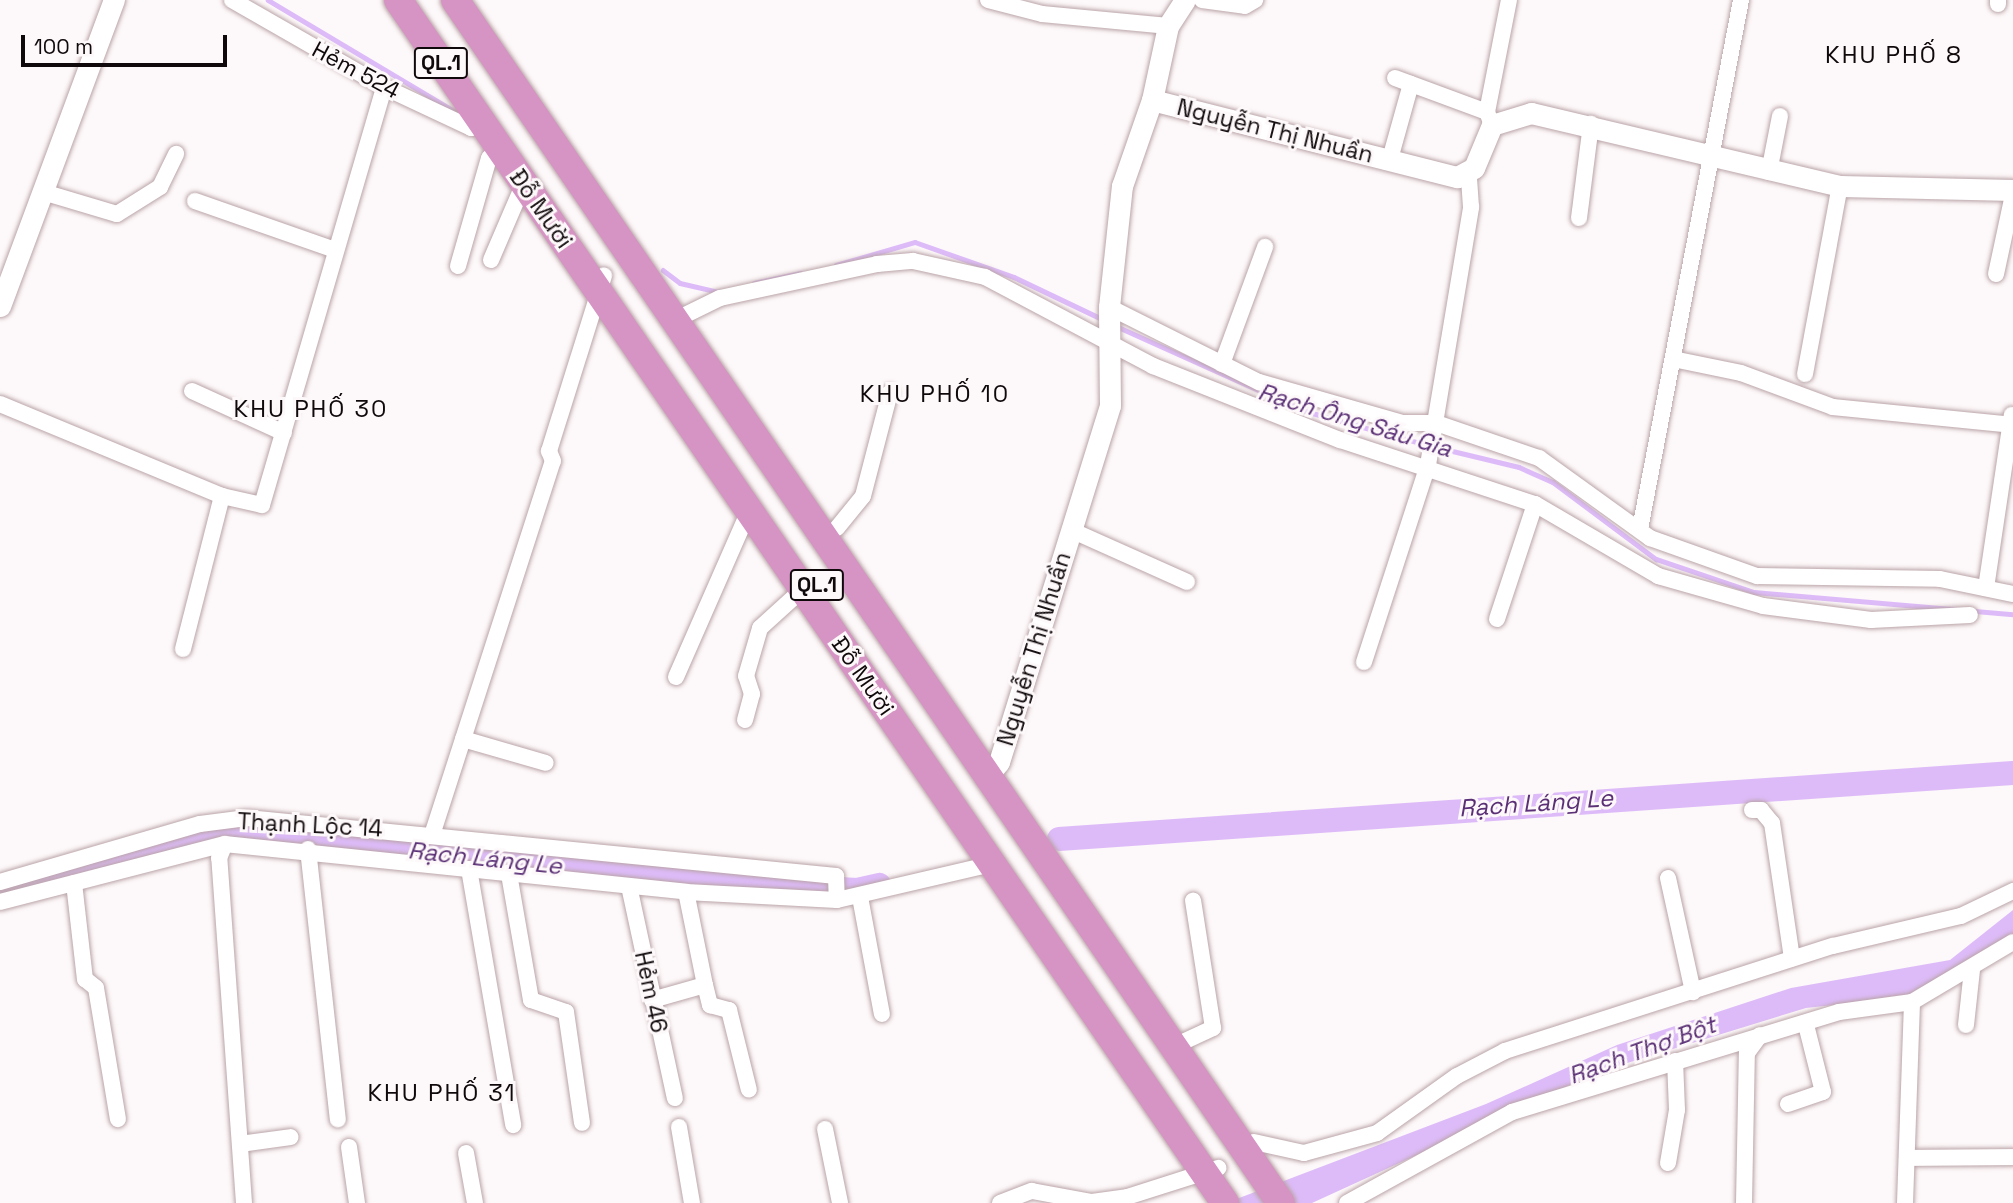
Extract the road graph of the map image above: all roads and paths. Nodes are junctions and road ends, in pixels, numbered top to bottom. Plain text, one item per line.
1 (114, 0) edge
2 (232, 0) edge
3 (398, 0) edge
4 (419, 0) edge
5 (455, 0) edge
6 (471, 0) edge
7 (988, 0) edge
8 (1185, 0) edge
9 (1202, 0) edge
10 (1255, 0) edge
11 (1509, 0) edge
12 (1741, 0) edge
13 (1168, 26) junction
14 (1395, 78) dead end
15 (1411, 84) junction
16 (384, 87) junction
17 (1152, 100) junction
18 (1780, 116) dead end
19 (1490, 119) junction
20 (1591, 124) junction
21 (484, 125) junction
22 (500, 150) junction
23 (176, 154) dead end
24 (1713, 155) junction
25 (1390, 159) junction
26 (1769, 172) junction
27 (1469, 175) junction
28 (524, 183) junction
29 (1840, 186) junction
30 (2013, 190) edge
31 (43, 191) junction
32 (2013, 195) edge
33 (195, 201) dead end
34 (1579, 218) dead end
35 (1265, 247) dead end
36 (335, 250) junction
37 (491, 260) dead end
38 (458, 266) dead end
39 (1996, 274) dead end
40 (602, 284) junction
41 (0, 306) edge
42 (681, 317) junction
43 (1109, 324) junction
44 (1673, 359) junction
45 (1222, 364) junction
46 (1805, 374) dead end
47 (192, 391) dead end
48 (890, 392) dead end
49 (0, 404) edge
50 (2012, 420) edge
51 (1435, 427) junction
52 (284, 433) junction
53 (1428, 463) junction
54 (222, 496) junction
55 (1535, 504) junction
56 (749, 511) junction
57 (837, 528) junction
58 (1640, 529) junction
59 (1071, 530) junction
60 (1187, 582) dead end
61 (1986, 588) junction
62 (803, 589) junction
63 (2013, 594) edge
64 (1970, 615) dead end
65 (1497, 618) dead end
66 (183, 649) dead end
67 (1364, 662) dead end
68 (676, 677) dead end
69 (745, 720) dead end
70 (463, 739) junction
71 (546, 763) dead end
72 (993, 769) junction
73 (1752, 810) dead end
74 (328, 824) junction
75 (433, 832) junction
76 (225, 844) junction
77 (316, 849) junction
78 (992, 864) junction
79 (469, 869) junction
80 (509, 874) junction
81 (1668, 878) dead end
82 (0, 883) edge
83 (75, 883) junction
84 (629, 886) junction
85 (2013, 891) edge
86 (686, 892) junction
87 (860, 897) junction
88 (836, 900) junction
89 (1193, 901) dead end
90 (0, 902) edge
91 (2013, 942) edge
92 (1792, 959) junction
93 (1972, 970) junction
94 (705, 985) junction
95 (1693, 992) junction
96 (652, 1000) junction
97 (1912, 1002) junction
98 (882, 1014) dead end
99 (1806, 1025) junction
100 (1966, 1026) dead end
101 (1760, 1035) junction
102 (1185, 1041) junction
103 (1675, 1061) junction
104 (748, 1090) dead end
105 (675, 1098) dead end
106 (1788, 1104) dead end
107 (118, 1119) dead end
108 (338, 1119) dead end
109 (582, 1123) dead end
110 (513, 1125) dead end
111 (680, 1128) dead end
112 (825, 1129) dead end
113 (291, 1137) dead end
114 (240, 1144) junction
115 (349, 1147) dead end
116 (1254, 1150) junction
117 (466, 1153) dead end
118 (2013, 1157) edge
119 (1907, 1158) junction
120 (1668, 1163) dead end
121 (1211, 1173) junction
122 (244, 1203) edge
123 (357, 1203) edge
124 (475, 1203) edge
125 (692, 1203) edge
126 (840, 1203) edge
127 (1000, 1203) edge
128 (1225, 1203) edge
129 (1243, 1203) edge
130 (1280, 1203) edge
131 (1296, 1203) edge
132 (1347, 1203) edge
133 (1744, 1203) edge
134 (1905, 1203) edge

1 - 31 street
2 - 16 street, Hẻm 524
3 - 21 highway, Đỗ Mười / QL.1
4 - 40 highway, Đỗ Mười / QL.1
5 - 42 highway, Đỗ Mười / QL.1
6 - 42 highway, Đỗ Mười / QL.1
7 - 13 street
8 - 13 street
9 - 10 street
11 - 19 street
12 - 24 street
13 - 17 street
14 - 15 street
15 - 19 street
15 - 25 street
16 - 21 street, Hẻm 524
16 - 36 street
17 - 25 street, Nguyễn Thị Nhuần
17 - 43 street, Nguyễn Thị Nhuần
18 - 26 street
19 - 20 street
19 - 27 street
20 - 24 street
20 - 34 street
21 - 22 highway, Đỗ Mười / QL.1
22 - 28 highway, Đỗ Mười / QL.1
22 - 38 street
23 - 31 street
24 - 26 street
24 - 44 street
25 - 27 street, Nguyễn Thị Nhuần
26 - 29 street
27 - 51 street
28 - 37 street
28 - 40 highway, Đỗ Mười / QL.1
29 - 30 street
29 - 46 street
31 - 41 street
32 - 39 street
33 - 36 street
35 - 45 street
36 - 52 street
40 - 56 highway, Đỗ Mười / QL.1
40 - 70 street
40 - 121 highway, Đỗ Mười / QL.1
42 - 43 street
42 - 57 highway, Đỗ Mười / QL.1
42 - 72 highway, Đỗ Mười / QL.1
43 - 45 street
43 - 53 street
43 - 59 street, Nguyễn Thị Nhuần
44 - 50 street
44 - 58 street
45 - 51 street
47 - 52 street
48 - 57 street
49 - 54 street
50 - 61 street
51 - 53 street
51 - 58 street
52 - 54 street
53 - 55 street
53 - 67 street
54 - 66 street
55 - 64 street
55 - 65 street
56 - 62 highway, Đỗ Mười / QL.1
56 - 68 street
57 - 72 highway, Đỗ Mười / QL.1
58 - 61 street
59 - 60 street
59 - 72 street, Nguyễn Thị Nhuần
61 - 63 street
62 - 69 street
62 - 78 highway, Đỗ Mười / QL.1
70 - 71 street
70 - 75 street
72 - 102 highway, Đỗ Mười / QL.1
72 - 116 highway, Đỗ Mười / QL.1
73 - 92 street
74 - 75 street, Thạnh Lộc 14
74 - 77 street
74 - 82 street, Thạnh Lộc 14
75 - 88 street, Thạnh Lộc 14
76 - 77 street, Thạnh Lộc 14
76 - 83 street, Thạnh Lộc 14
76 - 114 street, Thạnh Lộc 14
77 - 79 street, Thạnh Lộc 14
77 - 108 street
78 - 87 street, Thạnh Lộc 14
78 - 121 highway, Đỗ Mười / QL.1
79 - 80 street, Thạnh Lộc 14
79 - 110 street
80 - 84 street, Thạnh Lộc 14
80 - 109 street
81 - 95 street
83 - 90 street, Thạnh Lộc 14
83 - 107 street
84 - 86 street, Thạnh Lộc 14
84 - 96 street, Hẻm 46
85 - 92 street
86 - 88 street, Thạnh Lộc 14
86 - 94 street
87 - 88 street, Thạnh Lộc 14
87 - 98 street
89 - 102 street
91 - 93 street
92 - 95 street
93 - 97 street
93 - 100 street
94 - 96 street
94 - 104 street
95 - 116 street
96 - 105 street, Hẻm 46
97 - 99 street
97 - 119 street
99 - 101 street
99 - 106 street
101 - 103 street
101 - 133 street
102 - 116 highway, Đỗ Mười / QL.1
103 - 120 street
103 - 132 street
111 - 125 street
112 - 126 street
113 - 114 street
114 - 122 street, Thạnh Lộc 14
115 - 123 street
116 - 130 highway, QL.1
116 - 131 highway, QL.1
117 - 124 street
118 - 119 street
119 - 134 street
121 - 127 street
121 - 128 highway, QL.1
121 - 129 highway, QL.1

